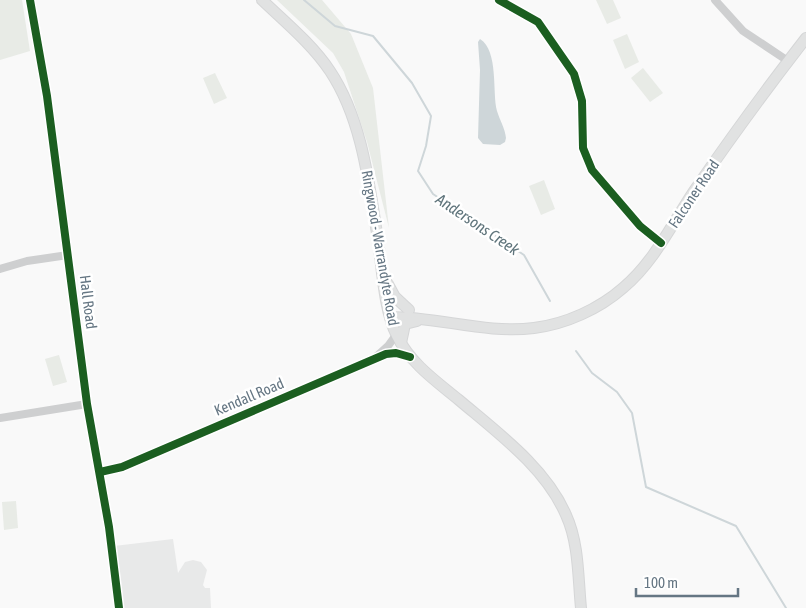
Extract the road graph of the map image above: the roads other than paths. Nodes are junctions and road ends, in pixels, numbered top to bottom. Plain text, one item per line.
1 (30, 0) edge
2 (262, 0) edge
3 (499, 0) edge
4 (715, 0) edge
5 (806, 38) edge
6 (788, 61) junction
7 (378, 239) junction
8 (661, 243) junction
9 (68, 255) junction
10 (0, 270) edge
11 (410, 310) junction
12 (390, 314) junction
13 (428, 319) junction
14 (440, 320) junction
15 (398, 339) junction
16 (410, 357) junction
17 (374, 359) junction
18 (87, 404) junction
19 (0, 418) edge
20 (100, 472) junction
21 (119, 608) edge
22 (581, 608) edge

1 - 9 street, Hall Road
2 - 7 main road, Ringwood - Warrandyte Road
3 - 8 street
4 - 6 street
5 - 6 main road, Falconer Road
6 - 8 main road, Falconer Road
7 - 11 main road
7 - 12 main road, Ringwood - Warrandyte Road
8 - 14 main road, Falconer Road
9 - 10 street
9 - 18 street, Hall Road
11 - 12 main road, Falconer Road
11 - 14 main road, Falconer Road
12 - 13 main road, Falconer Road
12 - 15 main road, Ringwood - Warrandyte Road
13 - 14 main road, Falconer Road
13 - 15 main road
15 - 16 main road, Ringwood - Warrandyte Road
15 - 17 street, Kendall Road
16 - 17 street, Kendall Road
16 - 22 main road, Ringwood - Warrandyte Road
17 - 20 street, Kendall Road
18 - 19 street
18 - 20 street, Hall Road
20 - 21 street, Hall Road

